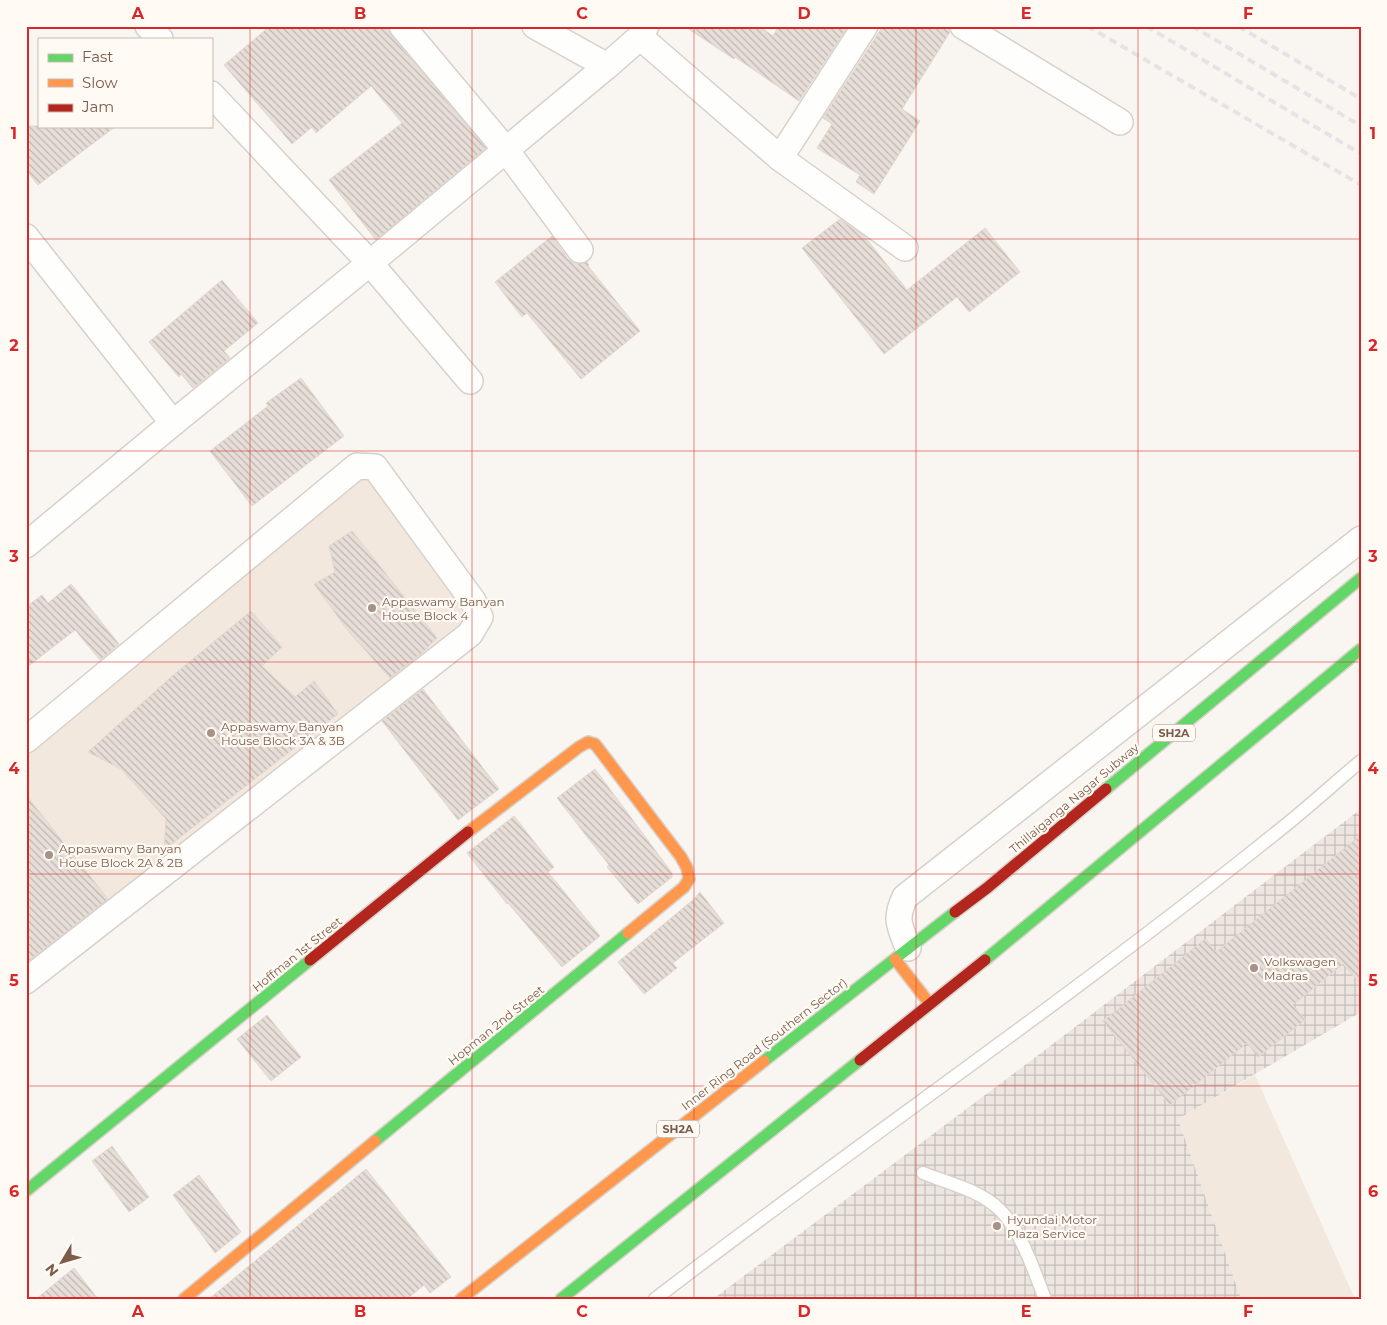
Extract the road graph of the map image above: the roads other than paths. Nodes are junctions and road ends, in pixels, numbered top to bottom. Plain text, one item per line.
1 (148, 26) edge
2 (402, 26) edge
3 (535, 26) edge
4 (864, 26) edge
5 (963, 26) edge
6 (643, 31) edge
7 (159, 38) edge
8 (607, 66) junction
9 (212, 95) edge
10 (1120, 122) dead end
11 (506, 150) junction
12 (780, 158) junction
13 (26, 237) edge
14 (905, 248) dead end
15 (580, 250) dead end
16 (370, 263) junction
17 (470, 381) dead end
18 (173, 423) junction
19 (1361, 539) edge
20 (26, 545) edge
21 (1361, 578) edge
22 (1361, 649) edge
23 (26, 740) edge
24 (588, 742) joint
25 (1361, 761) edge
26 (901, 954) junction
27 (26, 980) edge
28 (929, 1003) junction
29 (923, 1173) dead end
30 (26, 1191) edge
31 (184, 1299) edge
32 (461, 1299) edge
33 (561, 1299) edge
34 (655, 1299) edge
35 (1045, 1299) edge

1 - 7 street
2 - 11 street
3 - 8 street
4 - 12 street
5 - 10 street
6 - 8 street
6 - 12 street
8 - 11 street
9 - 16 street
11 - 15 street
11 - 16 street
12 - 14 street
13 - 18 street
16 - 17 street
16 - 18 street
18 - 20 street
19 - 26 street
21 - 26 main road, Thillaiganga Nagar Subway / SH2A
22 - 28 main road
23 - 27 street
24 - 30 main road, Hoffman 1st Street
24 - 31 main road, Hopman 2nd Street
25 - 34 lane
26 - 28 main road
26 - 32 main road, Inner Ring Road (Southern Sector) / SH2A
28 - 33 main road
29 - 35 lane

